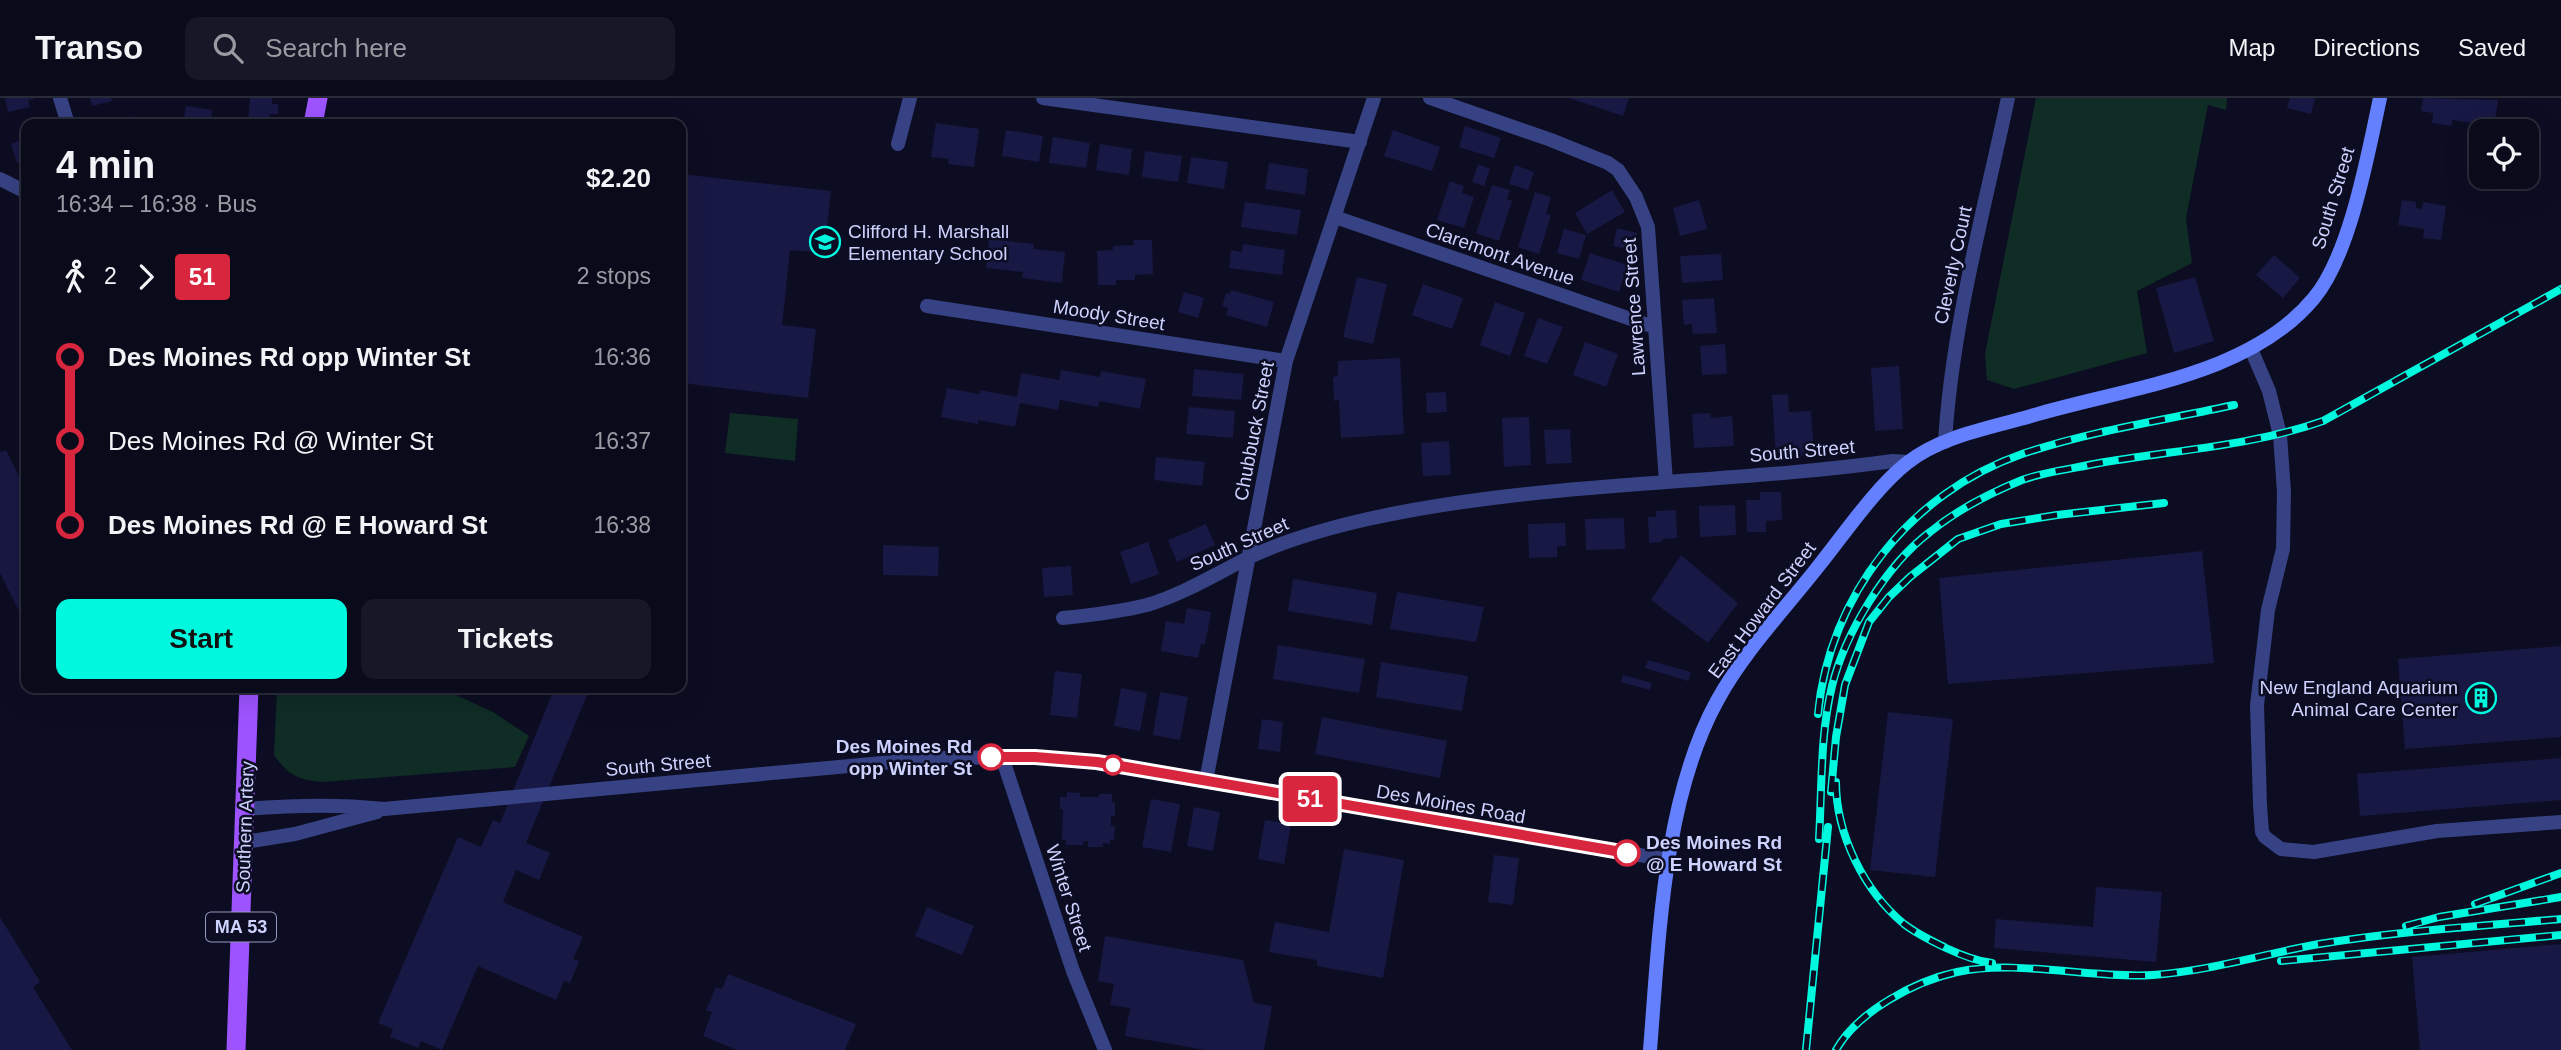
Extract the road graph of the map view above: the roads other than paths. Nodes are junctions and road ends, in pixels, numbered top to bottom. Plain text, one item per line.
1 (61, 98) edge
2 (318, 98) edge
3 (910, 98) edge
4 (1042, 98) edge
5 (1374, 98) edge
6 (1430, 98) edge
7 (2008, 98) edge
8 (2380, 98) edge
9 (67, 119) edge
10 (314, 119) edge
11 (1360, 142) junction
12 (898, 144) dead end
13 (0, 178) edge
14 (21, 189) edge
15 (1335, 217) junction
16 (927, 306) dead end
17 (1654, 327) junction
18 (2251, 349) junction
19 (1286, 361) junction
20 (1945, 442) junction
21 (1908, 462) junction
22 (1666, 482) junction
23 (1250, 558) junction
24 (1063, 618) dead end
25 (249, 693) edge
26 (1003, 757) junction
27 (936, 758) joint
28 (1206, 781) junction
29 (246, 809) junction
30 (384, 809) junction
31 (2561, 822) edge
32 (245, 842) junction
33 (1669, 860) junction
34 (236, 1050) edge
35 (1105, 1050) edge
36 (1650, 1050) edge

1 - 9 street
2 - 10 main road
3 - 12 street
4 - 11 street
5 - 11 street, Chubbuck Street
6 - 17 street, Lawrence Street
7 - 20 street, Cleverly Court
8 - 18 main road, South Street
11 - 15 street, Chubbuck Street
13 - 14 street
15 - 17 street, Claremont Avenue
15 - 19 street, Chubbuck Street
16 - 19 street, Moody Street
17 - 22 street, Lawrence Street
18 - 20 main road, South Street
18 - 31 street
19 - 23 street, Chubbuck Street
20 - 21 main road, South Street
21 - 22 street, South Street
21 - 33 main road, East Howard Street
22 - 23 street, South Street
23 - 24 street, South Street
23 - 28 street, Chubbuck Street
25 - 29 main road, Southern Artery / MA 53
26 - 27 street, Des Moines Road
26 - 28 street, Des Moines Road
26 - 35 street, Winter Street
27 - 30 street, South Street
28 - 33 street, Des Moines Road
29 - 30 street, South Street
29 - 32 main road, Southern Artery / MA 53
30 - 32 street, South Street
32 - 34 main road, Southern Artery / MA 53
33 - 36 main road, East Howard Street

